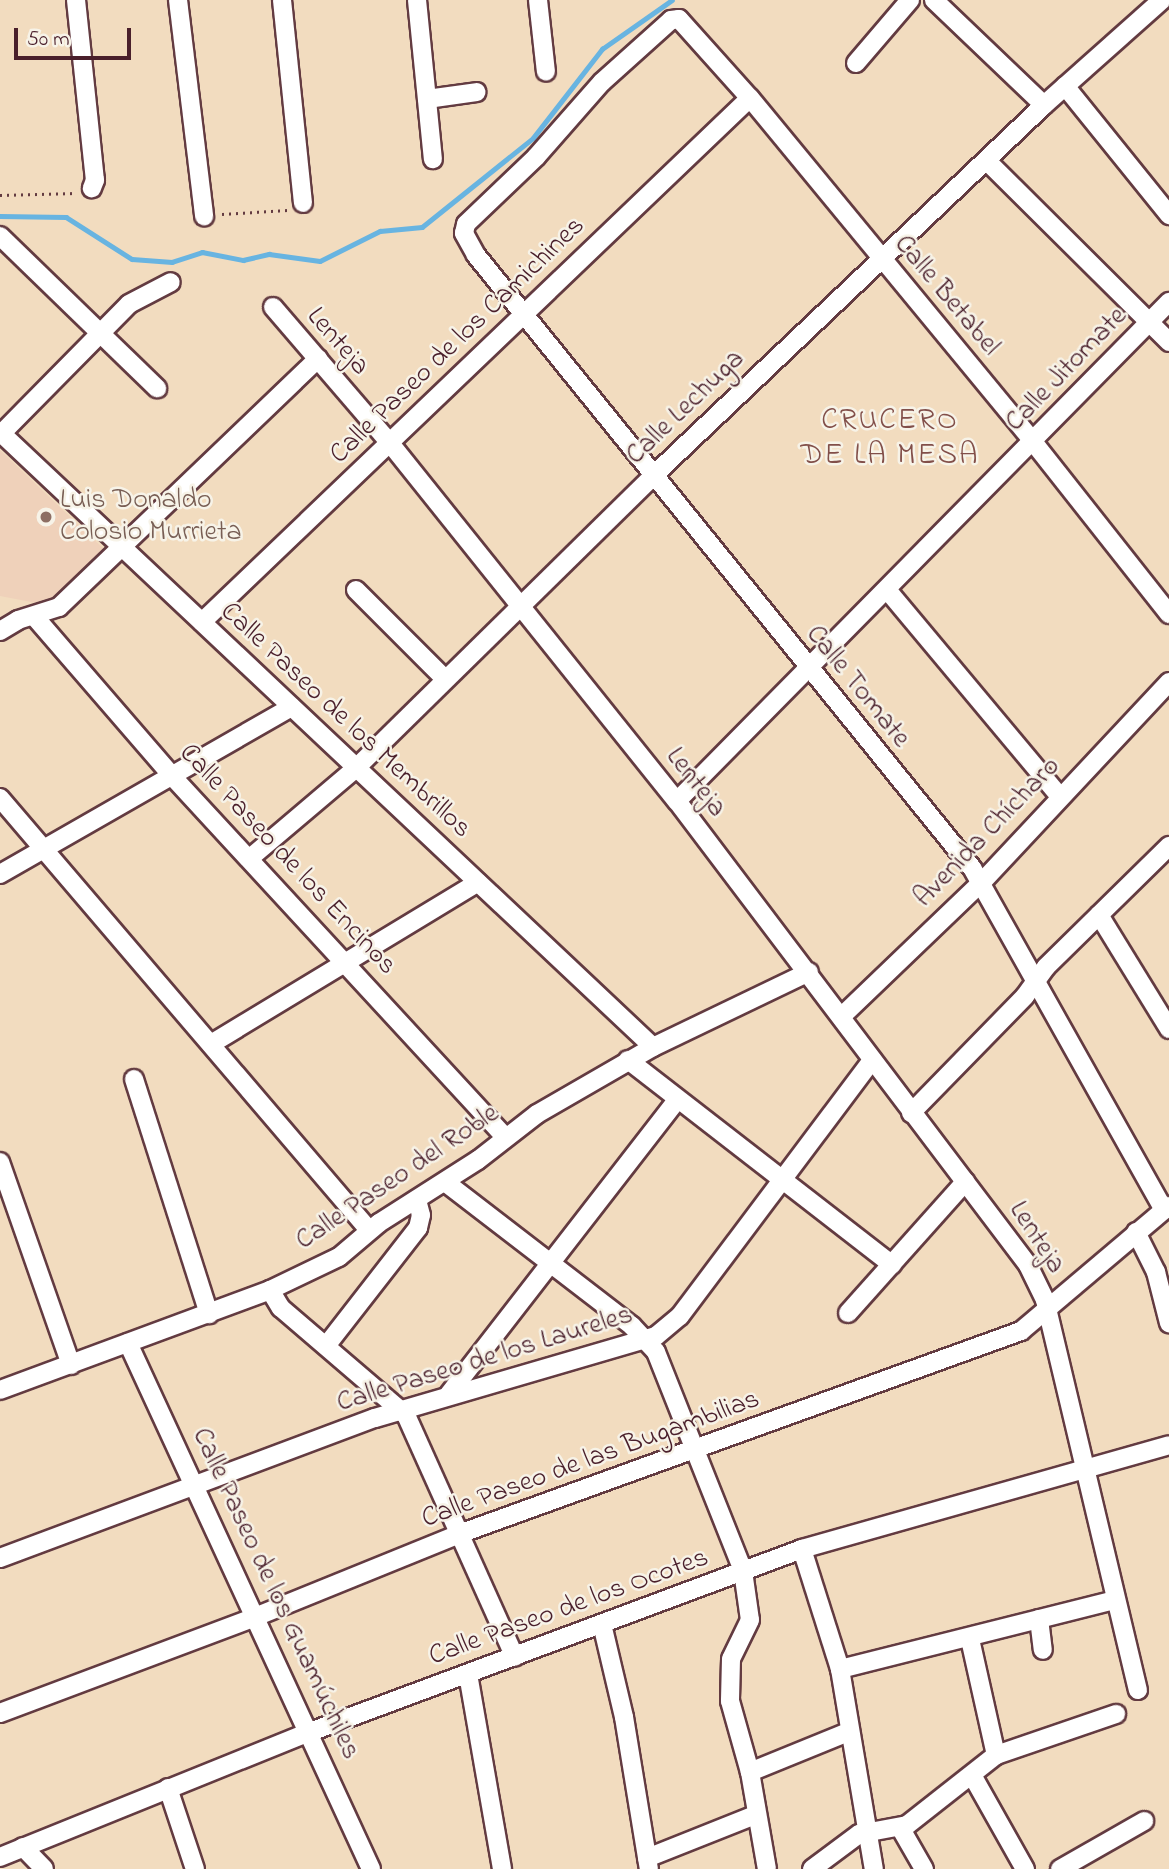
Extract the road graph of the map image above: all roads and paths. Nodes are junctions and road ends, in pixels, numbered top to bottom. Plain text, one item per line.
1 (76, 0) edge
2 (178, 0) edge
3 (282, 0) edge
4 (416, 0) edge
5 (538, 0) edge
6 (910, 0) edge
7 (934, 0) edge
8 (1163, 0) edge
9 (856, 63) dead end
10 (546, 72) dead end
11 (1065, 86) junction
12 (477, 92) dead end
13 (750, 98) junction
14 (427, 99) junction
15 (1044, 105) junction
16 (433, 159) dead end
17 (987, 161) junction
18 (92, 188) joint
19 (0, 195) edge
20 (303, 203) joint
21 (1169, 215) edge
22 (204, 216) joint
23 (464, 229) joint
24 (0, 236) edge
25 (881, 259) junction
26 (171, 282) dead end
27 (1169, 302) edge
28 (273, 307) dead end
29 (524, 314) junction
30 (1150, 322) junction
31 (100, 332) junction
32 (1169, 342) edge
33 (318, 359) junction
34 (157, 388) dead end
35 (1, 433) edge
36 (389, 442) junction
37 (1034, 443) junction
38 (654, 475) junction
39 (122, 547) junction
40 (356, 590) dead end
41 (888, 591) junction
42 (519, 606) junction
43 (1169, 614) edge
44 (34, 616) junction
45 (202, 622) junction
46 (0, 631) edge
47 (808, 669) junction
48 (444, 678) junction
49 (1168, 685) edge
50 (292, 707) junction
51 (356, 768) junction
52 (172, 776) junction
53 (1060, 797) junction
54 (0, 799) edge
55 (677, 802) junction
56 (1169, 846) edge
57 (43, 850) junction
58 (250, 858) junction
59 (0, 874) edge
60 (478, 882) junction
61 (982, 882) junction
62 (1099, 915) junction
63 (346, 964) junction
64 (808, 972) junction
65 (1036, 980) junction
66 (841, 1017) junction
67 (1169, 1029) edge
68 (211, 1045) junction
69 (653, 1047) junction
70 (628, 1060) junction
71 (872, 1060) junction
72 (134, 1079) dead end
73 (677, 1100) junction
74 (911, 1112) junction
75 (505, 1137) junction
76 (0, 1162) edge
77 (784, 1180) junction
78 (445, 1182) junction
79 (964, 1182) junction
80 (416, 1200) junction
81 (1166, 1208) edge
82 (369, 1230) junction
83 (1136, 1232) junction
84 (549, 1265) junction
85 (891, 1265) junction
86 (270, 1290) junction
87 (1047, 1311) junction
88 (848, 1313) dead end
89 (209, 1314) junction
90 (1169, 1323) edge
91 (647, 1340) junction
92 (128, 1343) junction
93 (326, 1346) junction
94 (71, 1366) junction
95 (0, 1390) edge
96 (449, 1394) junction
97 (401, 1410) junction
98 (1169, 1445) edge
99 (697, 1451) junction
100 (1082, 1469) junction
101 (197, 1485) junction
102 (459, 1534) junction
103 (802, 1549) junction
104 (0, 1558) edge
105 (743, 1571) junction
106 (1115, 1600) junction
107 (255, 1617) junction
108 (1039, 1619) junction
109 (602, 1624) junction
110 (970, 1639) junction
111 (1043, 1650) dead end
112 (515, 1657) junction
113 (840, 1669) junction
114 (468, 1674) junction
115 (1138, 1690) dead end
116 (0, 1713) edge
117 (1116, 1714) dead end
118 (310, 1732) junction
119 (848, 1732) junction
120 (996, 1755) junction
121 (750, 1772) junction
122 (972, 1775) junction
123 (168, 1788) junction
124 (755, 1815) junction
125 (1144, 1821) dead end
126 (901, 1829) junction
127 (866, 1831) junction
128 (23, 1847) junction
129 (0, 1857) edge
130 (648, 1863) edge
131 (1063, 1868) edge
132 (44, 1869) edge
133 (195, 1869) edge
134 (371, 1869) edge
135 (502, 1869) edge
136 (767, 1869) edge
137 (812, 1869) edge
138 (874, 1869) edge
139 (924, 1869) edge
140 (1025, 1869) edge

1 - 18 street
2 - 22 street
3 - 20 street
4 - 14 street
5 - 10 street
6 - 9 street
7 - 15 street
8 - 11 street, Calle Lechuga
11 - 15 street, Calle Lechuga
11 - 21 street
12 - 14 street
13 - 23 street, Calle Betabel
13 - 25 street, Calle Betabel
13 - 29 street, Calle Paseo de los Camichines
14 - 16 street
15 - 17 street, Calle Lechuga
17 - 25 street, Calle Lechuga
17 - 30 street
18 - 19 path
20 - 22 path
23 - 29 street, Calle Tomate
24 - 31 street
25 - 37 street, Calle Betabel
25 - 38 street, Calle Lechuga
26 - 31 street
27 - 30 street, Calle Jitomate
28 - 33 street, Lenteja
29 - 36 street, Calle Paseo de los Camichines
29 - 38 street, Calle Tomate
30 - 32 street
30 - 37 street, Calle Jitomate
31 - 34 street
31 - 35 street
33 - 36 street, Lenteja
33 - 39 street
35 - 39 street, Calle Paseo de los Membrillos
36 - 42 street, Lenteja
36 - 45 street, Calle Paseo de los Camichines
37 - 41 street, Calle Jitomate
37 - 43 street, Calle Betabel
38 - 42 street, Calle Lechuga
38 - 47 street, Calle Tomate
39 - 44 street
39 - 45 street, Calle Paseo de los Membrillos
40 - 48 street
41 - 47 street, Calle Jitomate
41 - 53 street
42 - 48 street, Calle Lechuga
42 - 55 street, Lenteja
44 - 46 street
44 - 52 street, Calle Paseo de los Encinos
45 - 50 street, Calle Paseo de los Membrillos
47 - 55 street, Calle Jitomate
47 - 61 street, Calle Tomate
48 - 51 street, Calle Lechuga
49 - 53 street, Avenida Chícharo
50 - 51 street, Calle Paseo de los Membrillos
50 - 52 street
51 - 58 street, Calle Lechuga
51 - 60 street, Calle Paseo de los Membrillos
52 - 57 street
52 - 58 street, Calle Paseo de los Encinos
53 - 61 street, Avenida Chícharo
54 - 57 street
55 - 64 street, Lenteja
56 - 62 street
57 - 59 street
57 - 68 street
58 - 63 street, Calle Paseo de los Encinos
60 - 63 street
60 - 69 street, Calle Paseo de los Membrillos
61 - 65 street, Calle Tomate
61 - 66 street, Avenida Chícharo
62 - 65 street
62 - 67 street
63 - 68 street
63 - 75 street, Calle Paseo de los Encinos
64 - 66 street, Lenteja
64 - 69 street, Calle Paseo del Roble
65 - 74 street
65 - 81 street, Calle Tomate
66 - 71 street, Lenteja
68 - 82 street
69 - 70 street, Calle Paseo del Roble
70 - 73 street
70 - 75 street, Calle Paseo del Roble
71 - 74 street, Lenteja
71 - 77 street, Calle Paseo de los Laureles
72 - 89 street
73 - 77 street
73 - 84 street
74 - 79 street, Lenteja
75 - 78 street, Calle Paseo del Roble
76 - 94 street
77 - 85 street
77 - 91 street, Calle Paseo de los Laureles
78 - 80 street, Calle Paseo del Roble
78 - 84 street
79 - 85 street
79 - 87 street, Lenteja
80 - 82 street, Calle Paseo del Roble
80 - 93 street
81 - 83 street, Calle Paseo de las Bugambilias
82 - 86 street, Calle Paseo del Roble
83 - 87 street, Calle Paseo de las Bugambilias
83 - 90 street
84 - 91 street
84 - 96 street
85 - 88 street
86 - 89 street, Calle Paseo del Roble
86 - 93 street
87 - 99 street, Calle Paseo de las Bugambilias
87 - 100 street, Lenteja
89 - 92 street, Calle Paseo del Roble
91 - 96 street, Calle Paseo de los Laureles
91 - 99 street
92 - 94 street, Calle Paseo del Roble
92 - 101 street, Calle Paseo de los Guamúchiles
93 - 97 street
94 - 95 street, Calle Paseo del Roble
96 - 97 street, Calle Paseo de los Laureles
97 - 101 street, Calle Paseo de los Laureles
97 - 102 street
98 - 100 street, Calle Paseo de los Ocotes
99 - 102 street, Calle Paseo de las Bugambilias
99 - 105 street
100 - 103 street, Calle Paseo de los Ocotes
100 - 106 street, Lenteja
101 - 104 street, Calle Paseo de los Laureles
101 - 107 street, Calle Paseo de los Guamúchiles
102 - 107 street, Calle Paseo de las Bugambilias
102 - 112 street
103 - 105 street, Calle Paseo de los Ocotes
103 - 113 street
105 - 109 street, Calle Paseo de los Ocotes
105 - 121 street
106 - 108 street
106 - 115 street, Lenteja
107 - 116 street, Calle Paseo de las Bugambilias
107 - 118 street, Calle Paseo de los Guamúchiles
108 - 110 street
108 - 111 street
109 - 112 street, Calle Paseo de los Ocotes
109 - 130 street
110 - 113 street
110 - 120 street
112 - 114 street, Calle Paseo de los Ocotes
113 - 119 street
114 - 118 street, Calle Paseo de los Ocotes
114 - 135 street
117 - 120 street
118 - 123 street, Calle Paseo de los Ocotes
118 - 134 street, Calle Paseo de los Guamúchiles
119 - 121 street
119 - 127 street
120 - 122 street
121 - 124 street
122 - 126 street
122 - 140 street
123 - 128 street, Calle Paseo de los Ocotes
123 - 133 street
124 - 130 street
124 - 136 street
125 - 131 street
126 - 127 street
126 - 139 street
127 - 137 street
127 - 138 street
128 - 129 street, Calle Paseo de los Ocotes
128 - 132 street

